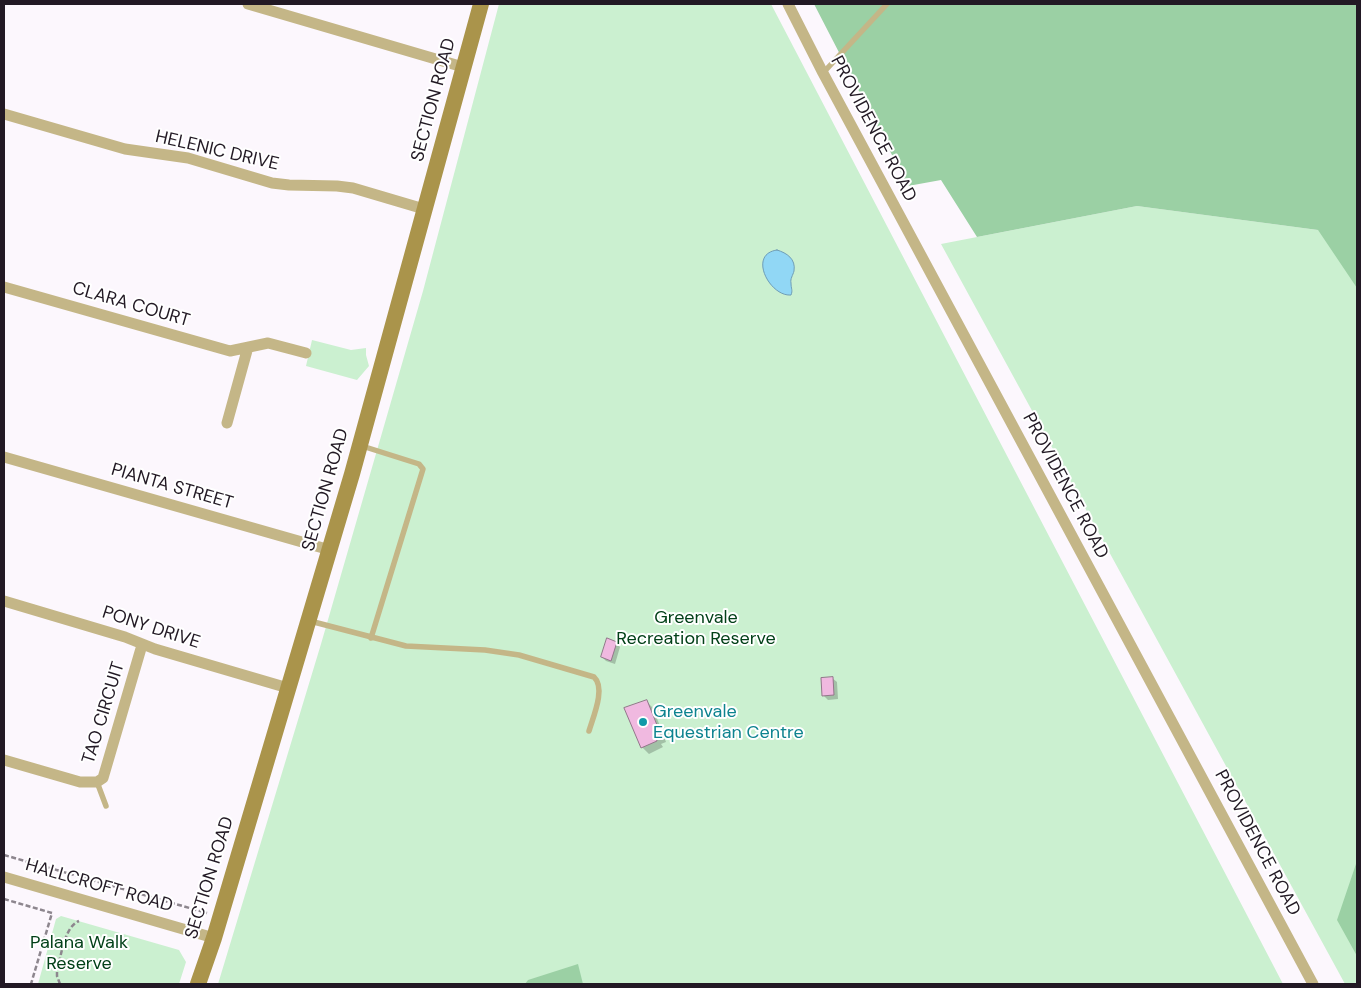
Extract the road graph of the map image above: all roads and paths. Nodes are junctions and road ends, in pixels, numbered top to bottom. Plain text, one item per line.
1 (248, 4) edge
2 (481, 4) edge
3 (788, 4) edge
4 (887, 4) edge
5 (464, 67) junction
6 (823, 73) junction
7 (4, 114) edge
8 (424, 209) junction
9 (4, 286) edge
10 (248, 347) junction
11 (306, 353) dead end
12 (227, 423) dead end
13 (360, 445) junction
14 (4, 457) edge
15 (330, 550) junction
16 (4, 601) edge
17 (308, 620) junction
18 (371, 638) junction
19 (142, 645) junction
20 (288, 688) junction
21 (589, 731) dead end
22 (4, 760) edge
23 (97, 782) junction
24 (106, 806) dead end
25 (4, 855) edge
26 (4, 877) edge
27 (4, 899) edge
28 (220, 917) junction
29 (79, 921) dead end
30 (214, 938) junction
31 (31, 984) edge
32 (60, 984) edge
33 (198, 984) edge
34 (1313, 984) edge

1 - 5 street
2 - 5 street, SECTION ROAD
3 - 6 street, PROVIDENCE ROAD
4 - 6 lane
5 - 8 street, SECTION ROAD
6 - 34 street, PROVIDENCE ROAD
7 - 8 street, HELENIC DRIVE
8 - 13 street, SECTION ROAD
9 - 10 street, CLARA COURT
10 - 11 street, CLARA COURT
10 - 12 street
13 - 15 street, SECTION ROAD
13 - 18 lane
14 - 15 street, PIANTA STREET
15 - 17 street, SECTION ROAD
16 - 19 street, PONY DRIVE
17 - 18 lane
17 - 20 street, SECTION ROAD
18 - 21 lane
19 - 20 street, PONY DRIVE
19 - 23 street, TAO CIRCUIT
20 - 28 street, SECTION ROAD
22 - 23 street, TAO CIRCUIT
23 - 24 lane
25 - 28 path
26 - 30 street, HALLCROFT ROAD
27 - 31 path
28 - 30 street, SECTION ROAD
29 - 32 path
30 - 33 street, SECTION ROAD

